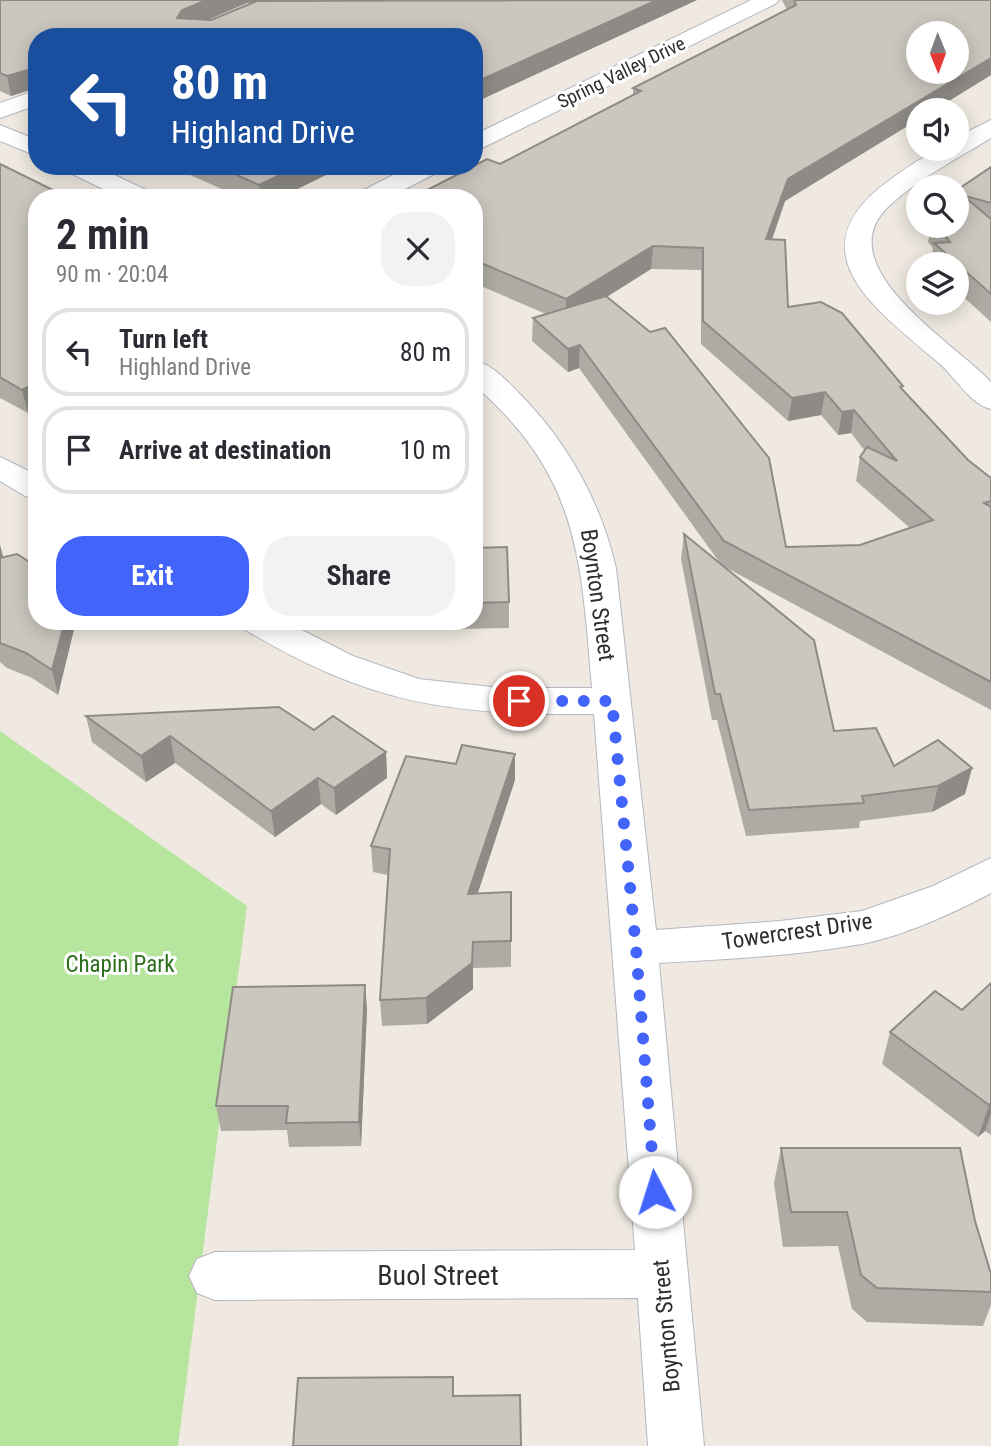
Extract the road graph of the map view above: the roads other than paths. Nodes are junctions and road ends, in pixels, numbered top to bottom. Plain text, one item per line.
1 (768, 0) edge
2 (28, 100) edge
3 (0, 111) edge
4 (991, 127) edge
5 (0, 132) edge
6 (483, 141) edge
7 (28, 145) edge
8 (94, 175) edge
9 (413, 175) edge
10 (124, 189) edge
11 (385, 189) edge
12 (483, 377) edge
13 (991, 400) edge
14 (0, 467) edge
15 (28, 484) edge
16 (272, 630) edge
17 (612, 701) junction
18 (991, 874) edge
19 (636, 948) junction
20 (662, 1273) junction
21 (215, 1276) dead end
22 (676, 1446) edge

1 - 6 street, Spring Valley Drive
2 - 3 street
4 - 13 street
5 - 7 street
8 - 10 street
9 - 11 street
12 - 17 street, Boynton Street
14 - 15 street
16 - 17 street
17 - 19 street, Boynton Street
18 - 19 street, Towercrest Drive
19 - 20 street, Boynton Street
20 - 21 street, Buol Street
20 - 22 street, Boynton Street

